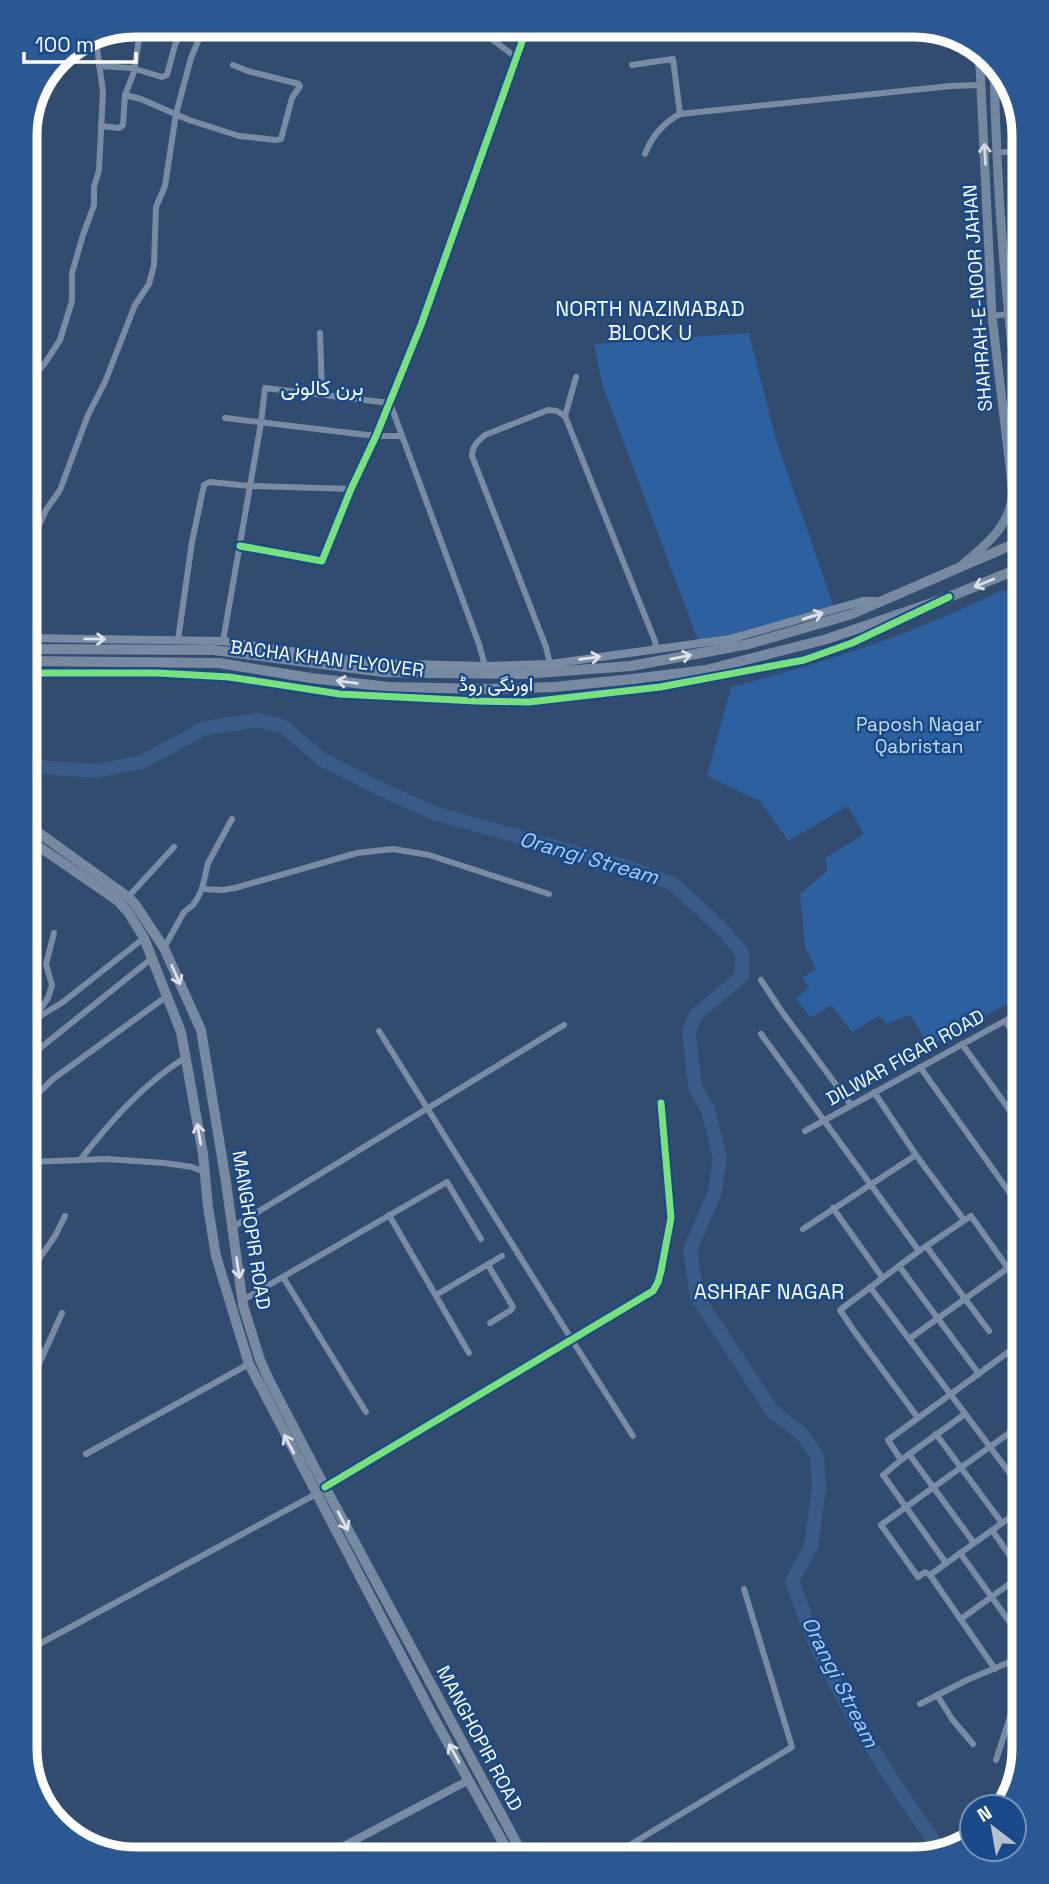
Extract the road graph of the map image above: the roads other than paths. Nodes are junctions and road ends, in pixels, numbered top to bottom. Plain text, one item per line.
1 (139, 37) edge
2 (179, 37) edge
3 (200, 37) edge
4 (489, 37) edge
5 (524, 37) edge
6 (96, 44) edge
7 (517, 58) junction
8 (980, 62) edge
9 (233, 65) dead end
10 (632, 65) dead end
11 (99, 66) junction
12 (135, 69) junction
13 (994, 79) edge
14 (981, 85) junction
15 (125, 95) junction
16 (176, 114) junction
17 (680, 114) junction
18 (101, 126) junction
19 (1012, 151) edge
20 (996, 153) junction
21 (645, 154) dead end
22 (1012, 313) edge
23 (992, 316) junction
24 (320, 333) dead end
25 (37, 373) edge
26 (576, 377) dead end
27 (322, 395) junction
28 (390, 403) junction
29 (565, 416) junction
30 (225, 418) dead end
31 (261, 423) junction
32 (376, 436) junction
33 (402, 436) junction
34 (1012, 485) edge
35 (250, 486) junction
36 (351, 489) junction
37 (1012, 500) edge
38 (37, 530) edge
39 (1012, 545) edge
40 (240, 546) junction
41 (959, 568) junction
42 (1012, 571) edge
43 (949, 597) junction
44 (881, 601) junction
45 (37, 638) edge
46 (178, 640) junction
47 (223, 641) junction
48 (37, 649) edge
49 (656, 649) junction
50 (37, 661) edge
51 (550, 664) junction
52 (485, 666) junction
53 (37, 673) edge
54 (232, 819) dead end
55 (37, 836) edge
56 (37, 842) edge
57 (44, 845) junction
58 (174, 847) dead end
59 (37, 852) edge
60 (202, 889) junction
61 (549, 894) dead end
62 (128, 897) junction
63 (54, 933) dead end
64 (144, 938) junction
65 (164, 948) junction
66 (151, 959) junction
67 (761, 980) dead end
68 (167, 996) junction
69 (37, 1013) edge
70 (1012, 1017) edge
71 (37, 1018) edge
72 (1004, 1021) junction
73 (564, 1025) dead end
74 (379, 1031) dead end
75 (1012, 1031) edge
76 (761, 1034) dead end
77 (962, 1044) junction
78 (37, 1051) edge
79 (186, 1057) junction
80 (920, 1067) junction
81 (874, 1092) junction
82 (37, 1094) edge
83 (661, 1103) dead end
84 (851, 1105) junction
85 (427, 1109) junction
86 (1012, 1113) edge
87 (824, 1119) junction
88 (805, 1131) dead end
89 (916, 1155) junction
90 (80, 1160) junction
91 (37, 1162) edge
92 (205, 1172) junction
93 (225, 1174) junction
94 (870, 1184) junction
95 (227, 1187) junction
96 (206, 1192) junction
97 (1012, 1197) edge
98 (834, 1208) junction
99 (389, 1215) junction
100 (65, 1216) dead end
101 (964, 1220) junction
102 (233, 1227) junction
103 (803, 1229) dead end
104 (481, 1239) dead end
105 (926, 1246) junction
106 (919, 1251) junction
107 (502, 1256) dead end
108 (37, 1262) edge
109 (488, 1265) junction
110 (899, 1266) junction
111 (1008, 1268) junction
112 (1012, 1274) edge
113 (283, 1277) junction
114 (882, 1278) junction
115 (870, 1287) junction
116 (436, 1296) junction
117 (965, 1299) junction
118 (243, 1300) junction
119 (62, 1313) dead end
120 (938, 1319) junction
121 (490, 1323) dead end
122 (989, 1331) dead end
123 (909, 1339) junction
124 (572, 1340) junction
125 (37, 1348) edge
126 (1012, 1352) edge
127 (44, 1353) junction
128 (469, 1353) dead end
129 (249, 1364) junction
130 (37, 1369) edge
131 (979, 1374) junction
132 (951, 1395) junction
133 (366, 1412) dead end
134 (965, 1414) junction
135 (918, 1418) junction
136 (1012, 1431) edge
137 (936, 1434) junction
138 (633, 1436) dead end
139 (990, 1446) junction
140 (86, 1454) dead end
141 (909, 1454) junction
142 (901, 1460) junction
143 (961, 1467) junction
144 (1012, 1476) edge
145 (325, 1487) junction
146 (933, 1487) junction
147 (316, 1494) junction
148 (905, 1508) junction
149 (1012, 1516) edge
150 (1002, 1523) junction
151 (992, 1530) junction
152 (974, 1543) junction
153 (960, 1553) junction
154 (1012, 1558) edge
155 (946, 1563) junction
156 (930, 1574) junction
157 (1012, 1582) edge
158 (744, 1589) dead end
159 (991, 1597) junction
160 (961, 1619) junction
161 (1012, 1626) edge
162 (37, 1644) edge
163 (1012, 1662) edge
164 (995, 1668) junction
165 (937, 1695) junction
166 (920, 1704) dead end
167 (1012, 1712) edge
168 (972, 1744) dead end
169 (996, 1760) dead end
170 (469, 1780) junction
171 (342, 1847) edge
172 (505, 1847) edge
173 (519, 1847) edge
174 (627, 1847) edge

1 - 12 street
2 - 12 street
3 - 16 street
4 - 7 street
5 - 7 street
6 - 11 street
7 - 28 street
8 - 14 main road, SHAHRAH-E-NOOR JAHAN
9 - 16 street
10 - 17 street
11 - 12 street
11 - 18 street
12 - 15 street
13 - 20 main road, SHAHRAH-E-NOOR JAHAN
14 - 17 street
23 -> 14 main road, SHAHRAH-E-NOOR JAHAN
15 - 16 street
15 - 18 street
16 - 38 street
17 - 21 street
18 - 25 street
19 - 20 street
20 - 22 main road, SHAHRAH-E-NOOR JAHAN
22 - 23 street
23 - 34 main road, SHAHRAH-E-NOOR JAHAN
24 - 27 street
26 - 29 street
27 - 28 street
27 - 31 street
28 - 32 street
28 - 33 street
29 - 49 street
29 - 51 street
30 - 31 street
31 - 32 street
31 - 35 street
32 - 33 street
32 - 36 street
33 - 52 street
35 - 36 street
35 - 40 street
35 - 46 street
36 - 40 street
37 - 41 main road, SHAHRAH-E-NOOR JAHAN
39 - 41 main road, BACHA KHAN FLYOVER
40 - 47 street
41 - 44 main road, BACHA KHAN FLYOVER
42 -> 43 main road, BACHA KHAN FLYOVER
43 -> 50 main road, BACHA KHAN FLYOVER
43 - 53 street, اورنگی روڈ
48 -> 44 main road, BACHA KHAN FLYOVER
49 -> 44 street, اورنگی روڈ
45 -> 46 street, اورنگی روڈ
46 - 47 street, اورنگی روڈ
47 - 52 street, اورنگی روڈ
51 -> 49 street, اورنگی روڈ
51 - 52 street, اورنگی روڈ
54 - 60 street
55 - 57 main road, MANGHOPIR ROAD
56 - 57 main road, MANGHOPIR ROAD
57 - 59 street
57 - 62 main road, MANGHOPIR ROAD
57 - 64 main road, MANGHOPIR ROAD
58 - 62 street
60 - 61 street
60 - 65 street
62 - 65 main road, MANGHOPIR ROAD
63 - 69 street
64 - 66 main road, MANGHOPIR ROAD
64 - 71 street
65 -> 93 main road, MANGHOPIR ROAD
66 - 68 main road, MANGHOPIR ROAD
66 - 78 street
67 - 84 street
68 - 79 main road, MANGHOPIR ROAD
68 - 82 street
70 - 72 street, DILWAR FIGAR ROAD
72 - 75 street
72 - 77 street, DILWAR FIGAR ROAD
73 - 85 street
74 - 85 street
76 - 87 street
77 - 80 street, DILWAR FIGAR ROAD
77 - 86 street
79 - 90 street
92 -> 79 main road, MANGHOPIR ROAD
80 - 81 street, DILWAR FIGAR ROAD
80 - 97 street
81 - 84 street, DILWAR FIGAR ROAD
81 - 89 street
83 - 124 street
84 - 87 street, DILWAR FIGAR ROAD
85 - 102 street
85 - 124 street
87 - 88 street, DILWAR FIGAR ROAD
87 - 94 street
89 - 94 street
89 - 101 street
90 - 91 street
90 - 92 street
92 - 93 main road
92 - 96 main road, MANGHOPIR ROAD
93 - 95 main road, MANGHOPIR ROAD
94 - 98 street
94 - 106 street
95 - 96 main road
95 - 102 main road, MANGHOPIR ROAD
96 - 129 main road, MANGHOPIR ROAD
98 - 103 street
98 - 114 street
99 - 104 street
99 - 113 street
99 - 116 street
100 - 108 street
101 - 105 street
101 - 111 street
102 -> 118 main road, MANGHOPIR ROAD
105 - 106 street
105 - 117 street
106 - 110 street
107 - 109 street
109 - 116 street
109 - 121 street
110 - 114 street
110 - 120 street
111 - 112 street
111 - 117 street
113 - 118 street
113 - 133 street
114 - 115 street
115 - 123 street
115 - 135 street
116 - 128 street
117 - 120 street
117 - 122 street
118 - 145 main road, MANGHOPIR ROAD
119 - 127 street
120 - 123 street
120 - 131 street
123 - 132 street
124 - 138 street
124 - 145 street
125 - 127 street
126 - 131 street
127 - 130 street
129 - 140 street
147 -> 129 main road, MANGHOPIR ROAD
131 - 132 street
132 - 134 street
132 - 135 street
134 - 137 street
134 - 139 street
135 - 142 street
136 - 139 street
137 - 141 street
137 - 143 street
139 - 143 street
139 - 144 street
141 - 142 street
141 - 146 street
142 - 148 street
143 - 146 street
143 - 150 street
145 -> 173 main road, MANGHOPIR ROAD
146 - 148 street
146 - 152 street
147 - 162 street
170 -> 147 main road, MANGHOPIR ROAD
148 - 155 street
148 - 156 street
149 - 150 street
150 - 151 street
151 - 152 street
151 - 154 street
152 - 153 street
153 - 155 street
153 - 159 street
155 - 156 street
156 - 160 street
157 - 159 street
158 - 174 street
159 - 160 street
159 - 161 street
160 - 164 street
163 - 164 street
164 - 165 street
165 - 166 street
165 - 168 street
167 - 169 street
170 - 171 street
170 - 172 main road, MANGHOPIR ROAD

